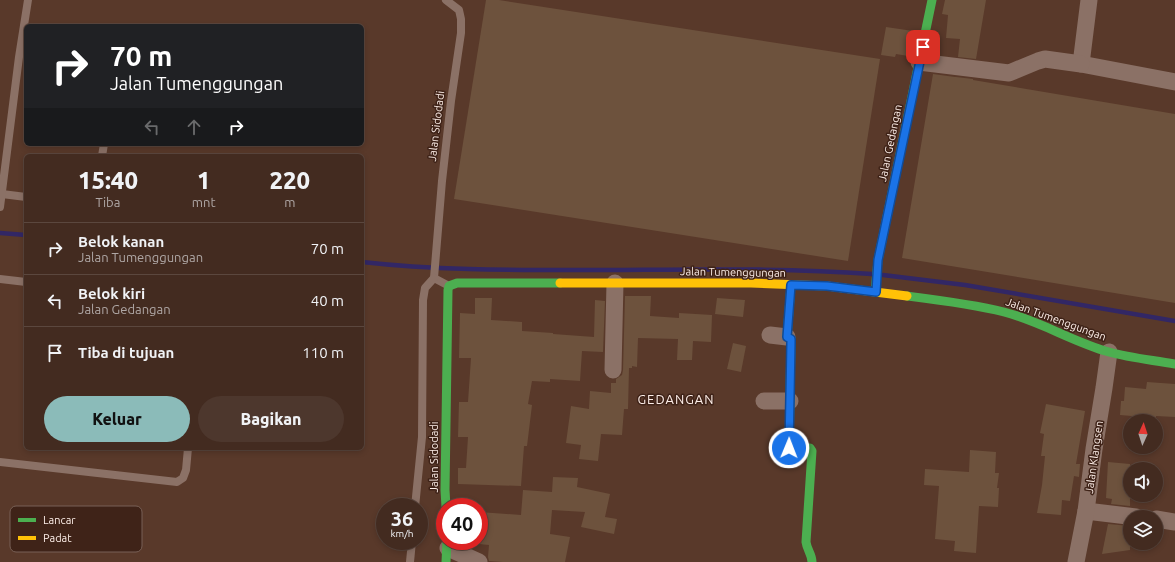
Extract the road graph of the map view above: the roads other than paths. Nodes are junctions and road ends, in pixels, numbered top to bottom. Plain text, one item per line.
1 (28, 0) edge
2 (446, 0) edge
3 (932, 0) edge
4 (1089, 0) edge
5 (24, 24) edge
6 (24, 25) edge
7 (919, 62) junction
8 (1081, 64) junction
9 (1175, 82) edge
10 (2, 194) junction
11 (24, 197) edge
12 (0, 207) edge
13 (434, 275) junction
14 (0, 279) edge
15 (24, 282) edge
16 (615, 283) junction
17 (791, 285) junction
18 (449, 286) junction
19 (876, 287) junction
20 (1109, 352) junction
21 (1175, 364) edge
22 (613, 370) dead end
23 (764, 401) dead end
24 (790, 401) junction
25 (188, 450) edge
26 (0, 462) edge
27 (416, 498) edge
28 (445, 498) edge
29 (1086, 511) junction
30 (1123, 515) edge
31 (1163, 520) edge
32 (1175, 522) edge
33 (411, 550) edge
34 (447, 550) edge
35 (410, 562) edge
36 (479, 562) edge
37 (812, 562) edge
38 (1076, 562) edge

1 - 5 lane
2 - 13 lane, Jalan Sidodadi
3 - 7 street, Jalan Gedangan
4 - 8 street
6 - 10 lane
7 - 8 street
7 - 19 street, Jalan Gedangan
8 - 9 street
10 - 11 lane
10 - 12 lane
13 - 18 lane
13 - 27 lane
14 - 15 lane
16 - 17 street, Jalan Tumenggungan
16 - 18 street, Jalan Tumenggungan
16 - 22 street
17 - 19 street, Jalan Tumenggungan
17 - 24 street
18 - 28 street, Jalan Sidodadi
19 - 20 street, Jalan Tumenggungan
20 - 21 street, Jalan Tumenggungan
20 - 29 street, Jalan Klangsen
23 - 24 street
24 - 37 street
25 - 26 lane
29 - 30 street
29 - 38 street, Jalan Klangsen
31 - 32 street
33 - 35 lane
34 - 36 street

